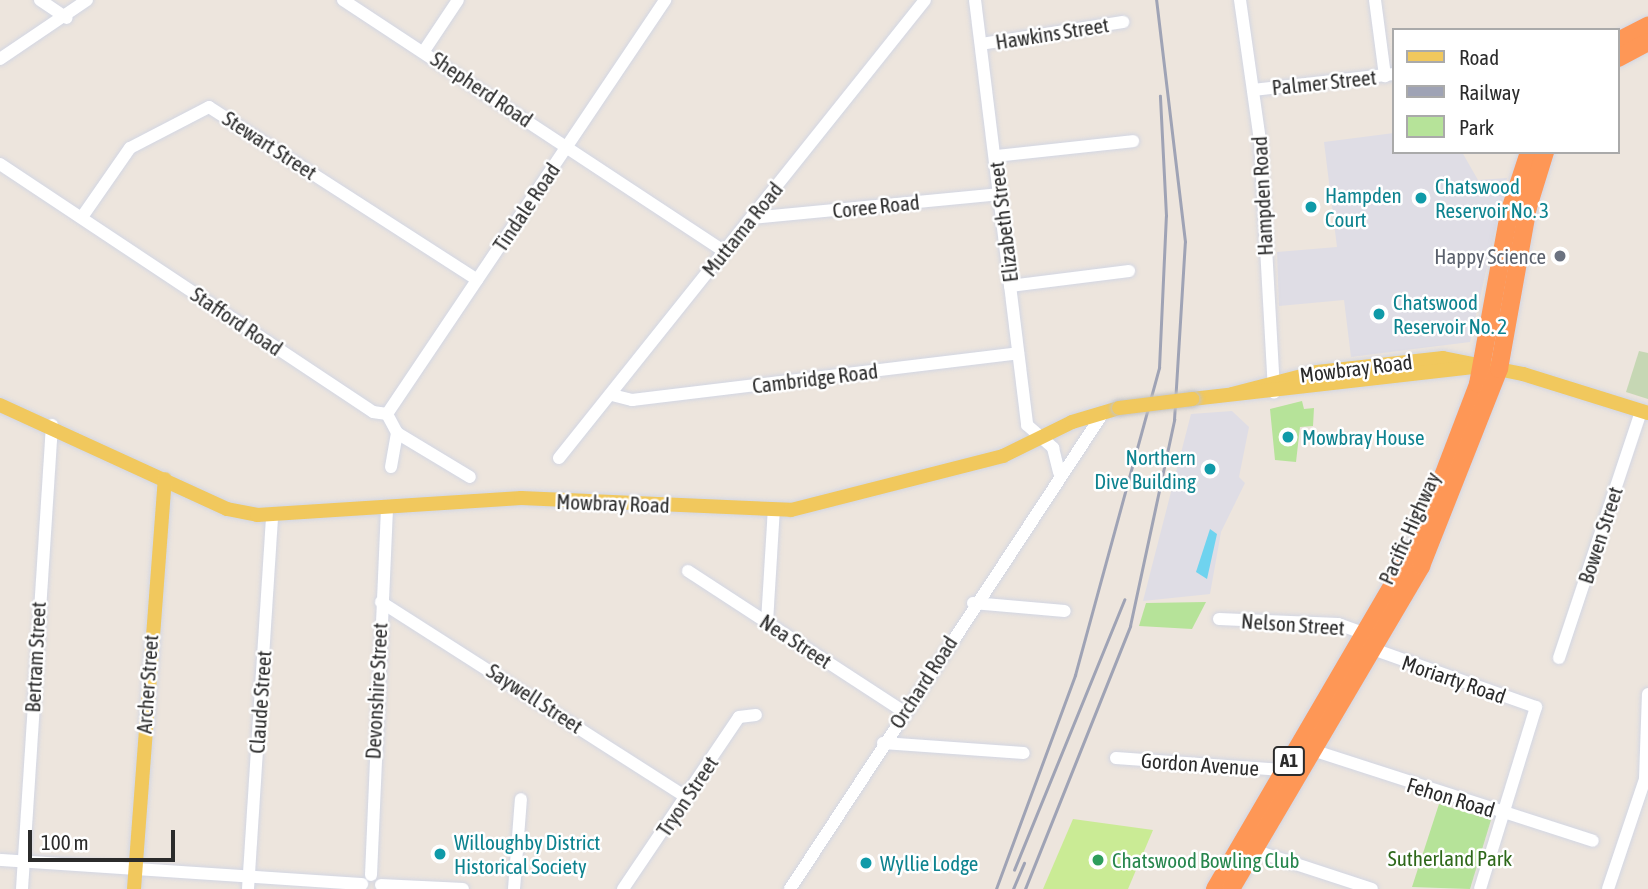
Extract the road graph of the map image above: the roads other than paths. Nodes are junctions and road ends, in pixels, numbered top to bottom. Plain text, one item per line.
1 (40, 0) edge
2 (87, 0) edge
3 (343, 0) edge
4 (458, 0) edge
5 (664, 0) edge
6 (925, 0) edge
7 (975, 0) edge
8 (1240, 0) edge
9 (1375, 0) edge
10 (67, 18) junction
11 (1123, 22) dead end
12 (1648, 26) edge
13 (1620, 40) edge
14 (1648, 42) edge
15 (981, 44) junction
16 (424, 51) junction
17 (1620, 57) edge
18 (0, 59) edge
19 (1390, 75) edge
20 (1253, 90) junction
21 (1133, 141) dead end
22 (568, 146) junction
23 (1528, 154) edge
24 (1544, 154) edge
25 (996, 156) junction
26 (0, 164) edge
27 (1000, 194) junction
28 (82, 217) junction
29 (752, 218) junction
30 (723, 251) junction
31 (1129, 271) dead end
32 (477, 280) junction
33 (1010, 286) junction
34 (1018, 354) junction
35 (1491, 368) junction
36 (1273, 386) junction
37 (612, 395) junction
38 (0, 405) edge
39 (1113, 409) junction
40 (1644, 412) edge
41 (387, 414) junction
42 (52, 425) junction
43 (397, 433) junction
44 (1040, 437) junction
45 (559, 458) dead end
46 (391, 467) dead end
47 (1057, 475) junction
48 (470, 477) dead end
49 (165, 479) junction
50 (387, 507) junction
51 (774, 509) junction
52 (272, 514) junction
53 (688, 571) dead end
54 (381, 602) junction
55 (973, 603) junction
56 (1065, 611) dead end
57 (1219, 619) dead end
58 (767, 622) junction
59 (1370, 641) junction
60 (1559, 659) dead end
61 (1648, 694) edge
62 (904, 712) junction
63 (756, 715) dead end
64 (883, 743) junction
65 (1312, 750) junction
66 (1024, 753) dead end
67 (1116, 758) dead end
68 (1647, 769) edge
69 (1283, 770) junction
70 (687, 797) junction
71 (521, 799) dead end
72 (1504, 813) junction
73 (1593, 841) dead end
74 (1253, 849) junction
75 (0, 860) edge
76 (23, 862) junction
77 (135, 870) junction
78 (248, 883) edge
79 (365, 883) edge
80 (381, 887) edge
81 (22, 889) edge
82 (134, 889) edge
83 (463, 889) edge
84 (514, 889) edge
85 (623, 889) edge
86 (790, 889) edge
87 (1215, 889) edge
88 (1231, 889) edge
89 (1372, 889) edge
90 (1480, 889) edge
91 (1608, 889) edge

1 - 10 street
2 - 10 street
3 - 16 street, Shepherd Road
4 - 16 street
5 - 22 street, Tindale Road
6 - 29 street, Muttama Road
7 - 15 street, Elizabeth Street
8 - 20 street, Hampden Road
9 - 19 street
10 - 18 street
11 - 15 street, Hawkins Street
12 - 13 highway
14 - 17 highway
15 - 25 street, Elizabeth Street
16 - 22 street, Shepherd Road
19 - 20 street, Palmer Street
20 - 36 street, Hampden Road
21 - 25 street
22 - 30 street, Shepherd Road
22 - 32 street, Tindale Road
23 - 35 highway, Pacific Highway / A1
24 - 35 highway, Pacific Highway / A1
25 - 27 street, Elizabeth Street
26 - 28 street, Stafford Road
27 - 29 street, Coree Road
27 - 33 street, Elizabeth Street
28 - 32 street, Stewart Street
28 - 41 street, Stafford Road
29 - 30 street, Muttama Road
30 - 37 street, Muttama Road
31 - 33 street
32 - 41 street, Tindale Road
33 - 34 street, Elizabeth Street
34 - 37 street, Cambridge Road
34 - 44 street, Elizabeth Street
35 - 36 main road, Mowbray Road
35 - 40 main road, Mowbray Road
35 - 59 highway, Pacific Highway / A1
36 - 39 main road, Mowbray Road, bridge
37 - 45 street, Muttama Road
38 - 42 main road, Mowbray Road
39 - 44 main road, Mowbray Road
39 - 47 street, Orchard Road
40 - 60 street, Bowen Street
41 - 43 street
42 - 49 main road, Mowbray Road
42 - 76 street, Bertram Street
43 - 46 street
43 - 48 street
44 - 47 street
44 - 51 main road, Mowbray Road
47 - 55 street, Orchard Road
49 - 52 main road, Mowbray Road
49 - 77 main road, Archer Street
50 - 51 main road, Mowbray Road
50 - 52 main road, Mowbray Road
50 - 54 street, Devonshire Street
51 - 58 street
52 - 78 street, Claude Street
53 - 58 street, Nea Street
54 - 70 street, Saywell Street
54 - 79 street, Devonshire Street
55 - 56 street
55 - 62 street, Orchard Road
57 - 59 street, Nelson Street
58 - 62 street, Nea Street
59 - 65 highway, Pacific Highway / A1
59 - 69 highway, Pacific Highway / A1
59 - 72 street, Moriarty Road
61 - 68 street
62 - 64 street, Orchard Road
63 - 70 street, Tryon Street
64 - 66 street
64 - 86 street, Orchard Road
65 - 72 street, Fehon Road
65 - 74 highway, Pacific Highway / A1
67 - 69 street, Gordon Avenue
68 - 91 street
69 - 87 highway, Pacific Highway / A1
70 - 85 street, Tryon Street
71 - 84 street
72 - 73 street, Fehon Road
72 - 90 street
74 - 88 highway, Pacific Highway / A1
74 - 89 street
75 - 76 street
76 - 77 street
76 - 81 street, Bertram Street
77 - 78 street
77 - 82 main road, Archer Street
78 - 79 street
79 - 80 street
80 - 83 street

